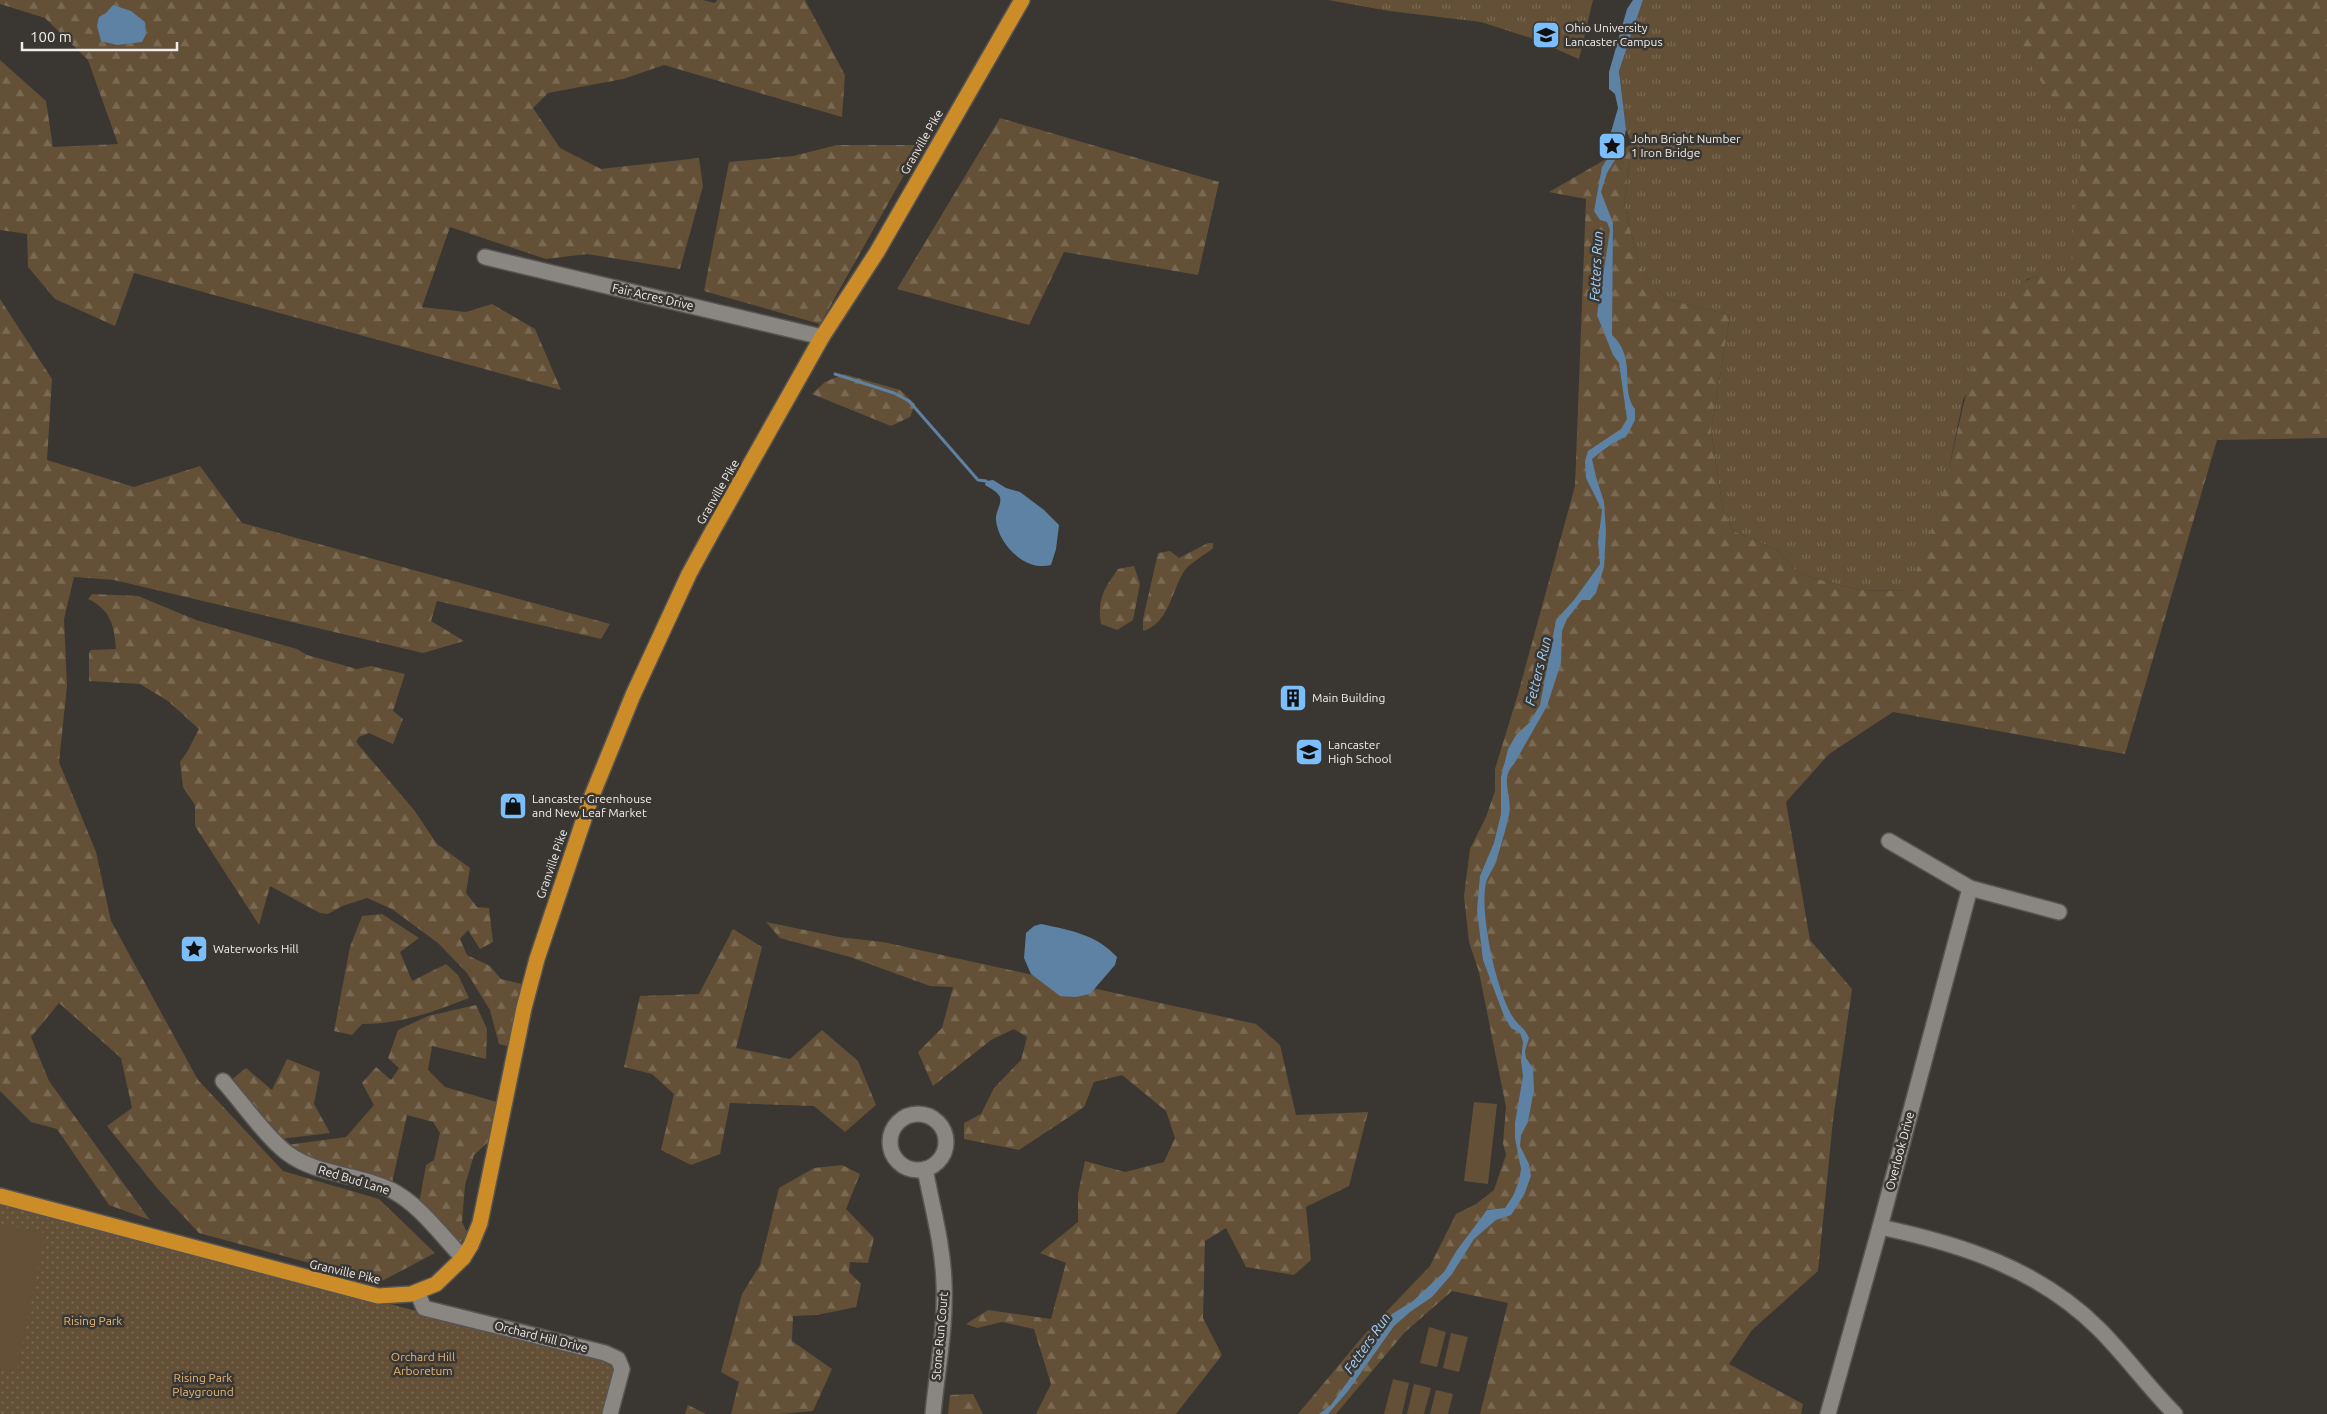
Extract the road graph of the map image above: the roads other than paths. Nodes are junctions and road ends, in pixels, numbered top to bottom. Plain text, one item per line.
1 (1022, 0) edge
2 (484, 257) dead end
3 (822, 337) junction
4 (1889, 841) dead end
5 (1970, 888) junction
6 (2059, 912) dead end
7 (223, 1081) dead end
8 (925, 1169) dead end
9 (0, 1196) edge
10 (1880, 1227) junction
11 (463, 1258) junction
12 (417, 1292) junction
13 (610, 1414) edge
14 (933, 1414) edge
15 (1828, 1414) edge
16 (2175, 1414) edge

1 - 3 highway, Granville Pike
2 - 3 street, Fair Acres Drive
3 - 11 highway, Granville Pike
4 - 5 street
5 - 6 street
5 - 10 street, Overlook Drive
7 - 11 street, Red Bud Lane
8 - 14 street, Stone Run Court
9 - 12 highway, Granville Pike
10 - 15 street, Overlook Drive
10 - 16 street
11 - 12 highway, Granville Pike
12 - 13 street, Orchard Hill Drive

